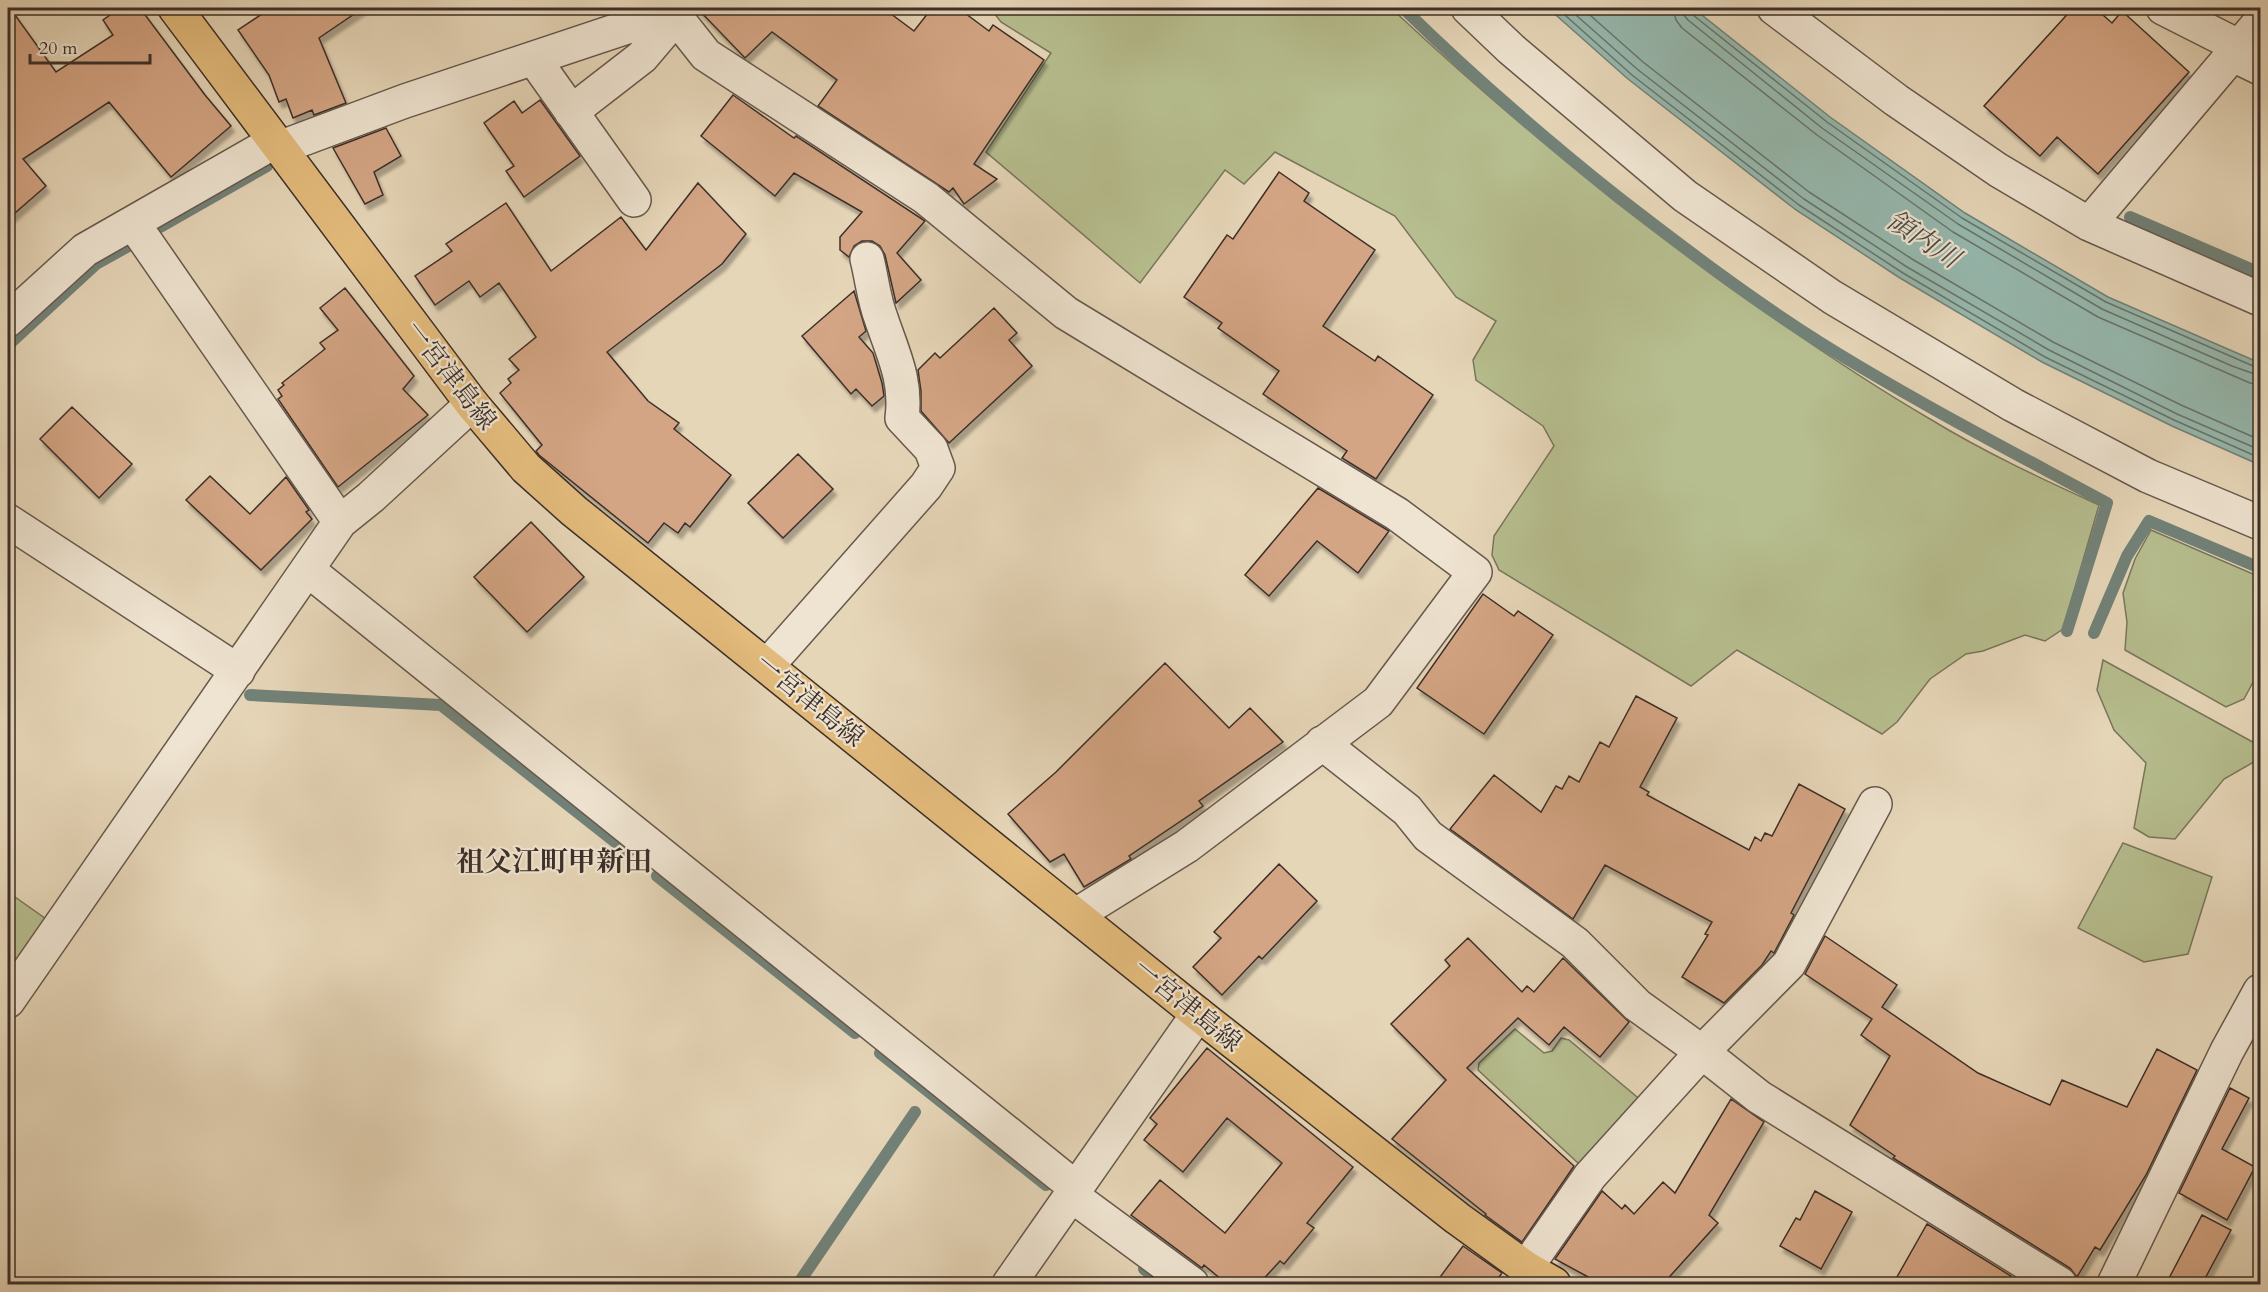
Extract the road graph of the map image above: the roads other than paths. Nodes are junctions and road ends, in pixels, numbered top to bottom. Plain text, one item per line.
1 (175, 8) edge
2 (1468, 8) edge
3 (1774, 8) edge
4 (2163, 8) edge
5 (676, 17) junction
6 (2252, 41) edge
7 (534, 59) junction
8 (571, 112) junction
9 (277, 145) junction
10 (634, 200) dead end
11 (133, 223) junction
12 (2089, 224) junction
13 (867, 259) dead end
14 (2260, 299) edge
15 (8, 320) edge
16 (472, 404) junction
17 (8, 521) edge
18 (340, 522) junction
19 (2260, 523) edge
20 (308, 570) junction
21 (767, 666) junction
22 (238, 671) junction
23 (1322, 744) junction
24 (1875, 804) dead end
25 (1076, 915) junction
26 (2260, 991) edge
27 (8, 1001) edge
28 (1198, 1014) junction
29 (1702, 1052) junction
30 (1073, 1192) junction
31 (1535, 1278) edge
32 (1009, 1284) edge
33 (1192, 1284) edge
34 (2060, 1284) edge
35 (2114, 1284) edge

1 - 9 main road, 一宮津島線
2 - 19 street
3 - 12 street
4 - 6 street
5 - 7 street
5 - 8 street
5 - 23 street
6 - 12 street
7 - 8 street
7 - 9 street
8 - 10 street
9 - 11 street
9 - 16 main road, 一宮津島線
11 - 15 street
11 - 18 street
12 - 14 street
13 - 21 street
16 - 18 street
16 - 21 main road, 一宮津島線
17 - 22 street
18 - 20 street
20 - 22 street
20 - 30 street
21 - 25 main road, 一宮津島線
22 - 27 street
23 - 25 street
23 - 29 street
24 - 29 street
25 - 28 main road, 一宮津島線
26 - 35 street
28 - 30 street
28 - 31 main road, 一宮津島線
29 - 31 street
29 - 34 street
30 - 32 street
30 - 33 street

